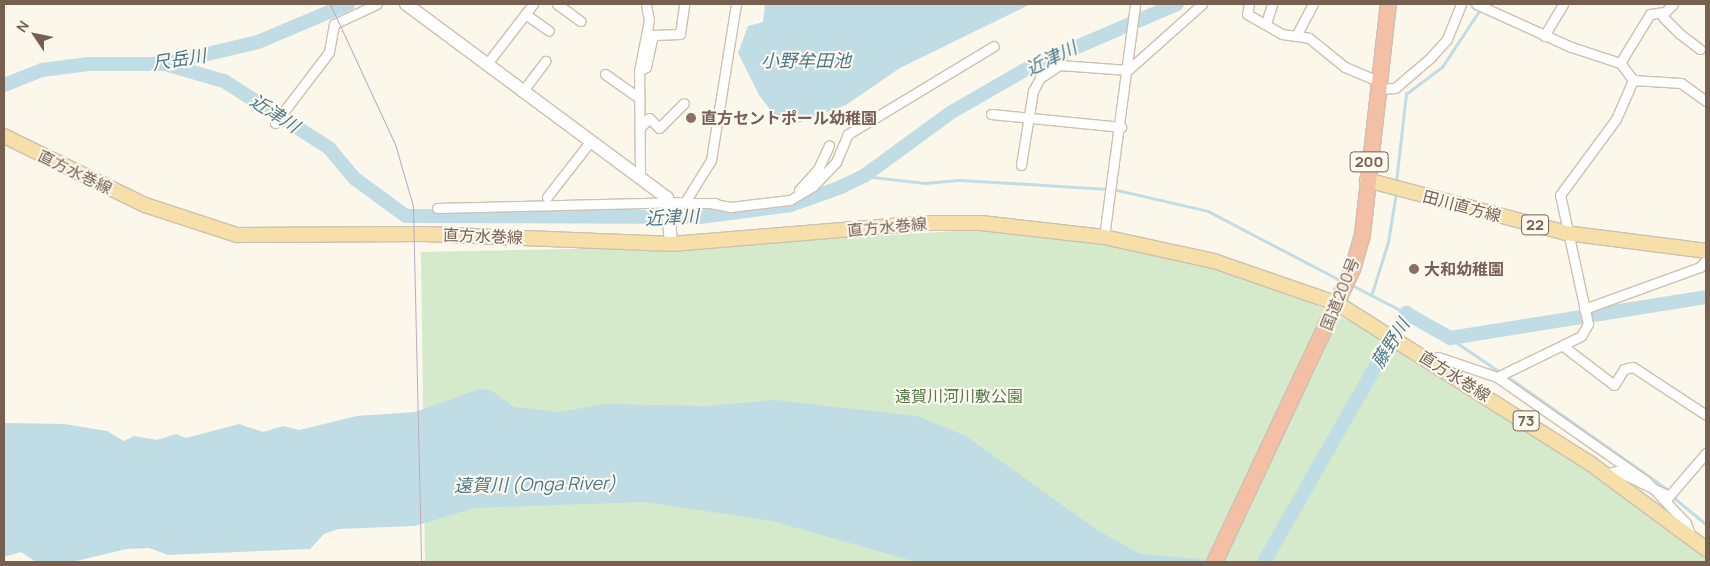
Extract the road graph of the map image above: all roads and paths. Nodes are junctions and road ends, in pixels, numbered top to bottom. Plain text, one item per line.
1 (377, 4) edge
2 (406, 4) edge
3 (533, 4) edge
4 (557, 4) edge
5 (646, 4) edge
6 (684, 4) edge
7 (736, 4) edge
8 (1202, 4) edge
9 (1249, 4) edge
10 (1272, 4) edge
11 (1313, 4) edge
12 (1388, 4) edge
13 (1461, 4) edge
14 (1476, 4) edge
15 (1564, 4) edge
16 (1673, 4) edge
17 (1135, 5) edge
18 (1665, 12) junction
19 (525, 14) junction
20 (580, 21) dead end
21 (1266, 23) junction
22 (548, 31) dead end
23 (1297, 34) junction
24 (1544, 36) junction
25 (994, 46) dead end
26 (1700, 49) dead end
27 (545, 62) dead end
28 (1620, 63) junction
29 (486, 65) junction
30 (1128, 70) junction
31 (639, 71) junction
32 (605, 74) dead end
33 (1633, 80) junction
34 (1378, 85) junction
35 (522, 92) junction
36 (639, 98) junction
37 (1706, 101) edge
38 (684, 104) dead end
39 (990, 114) dead end
40 (1030, 118) junction
41 (275, 123) dead end
42 (640, 128) junction
43 (1121, 128) junction
44 (4, 136) edge
45 (590, 142) junction
46 (829, 145) dead end
47 (1021, 165) dead end
48 (1368, 176) junction
49 (640, 177) junction
50 (546, 197) dead end
51 (710, 203) junction
52 (675, 206) junction
53 (437, 208) dead end
54 (1565, 229) junction
55 (1104, 237) junction
56 (671, 244) junction
57 (1706, 245) edge
58 (1706, 251) edge
59 (1706, 260) edge
60 (1584, 309) junction
61 (1336, 310) junction
62 (1563, 346) junction
63 (1429, 360) junction
64 (1497, 377) junction
65 (1706, 416) edge
66 (1706, 453) edge
67 (1604, 474) junction
68 (1653, 491) junction
69 (1691, 538) junction
70 (1706, 549) edge
71 (1214, 562) edge

1 - 41 street
2 - 29 street
3 - 19 street
4 - 20 street
5 - 31 street
6 - 31 street
7 - 52 street
8 - 30 street
9 - 21 street
10 - 21 street
11 - 23 street
12 - 34 highway, 国道200号 / 200
13 - 34 street
14 - 24 street
15 - 24 street
16 - 18 street
17 - 30 street
18 - 26 street
18 - 28 street
19 - 22 street
19 - 29 street
21 - 23 street
23 - 34 street
24 - 28 street
25 - 51 street
27 - 35 street
28 - 33 street
29 - 35 street
30 - 40 street
30 - 43 street
31 - 36 street
32 - 36 street
33 - 37 street
33 - 54 street
34 - 48 highway, 国道200号 / 200
35 - 45 street
36 - 42 street
38 - 42 street
39 - 40 street
40 - 43 street
40 - 47 street
42 - 49 street
43 - 55 street
44 - 56 main road, 直方水巻線 / 73
45 - 49 street
45 - 50 street
46 - 51 street
48 - 54 main road, 田川直方線 / 22
48 - 61 highway, 国道200号 / 200
49 - 52 street
51 - 52 street
52 - 53 street
52 - 56 street
54 - 57 main road, 田川直方線 / 22
54 - 58 main road, 田川直方線 / 22
54 - 60 street
55 - 56 main road, 直方水巻線 / 73
55 - 61 main road, 直方水巻線 / 73
59 - 60 street
60 - 62 street
61 - 63 main road, 直方水巻線 / 73
61 - 71 highway, 国道200号 / 200
62 - 64 street
62 - 65 street
63 - 64 street
63 - 67 main road, 直方水巻線 / 73
64 - 68 street
66 - 68 street
67 - 68 street
67 - 69 main road, 直方水巻線 / 73
68 - 69 street
69 - 70 main road, 直方水巻線 / 73

